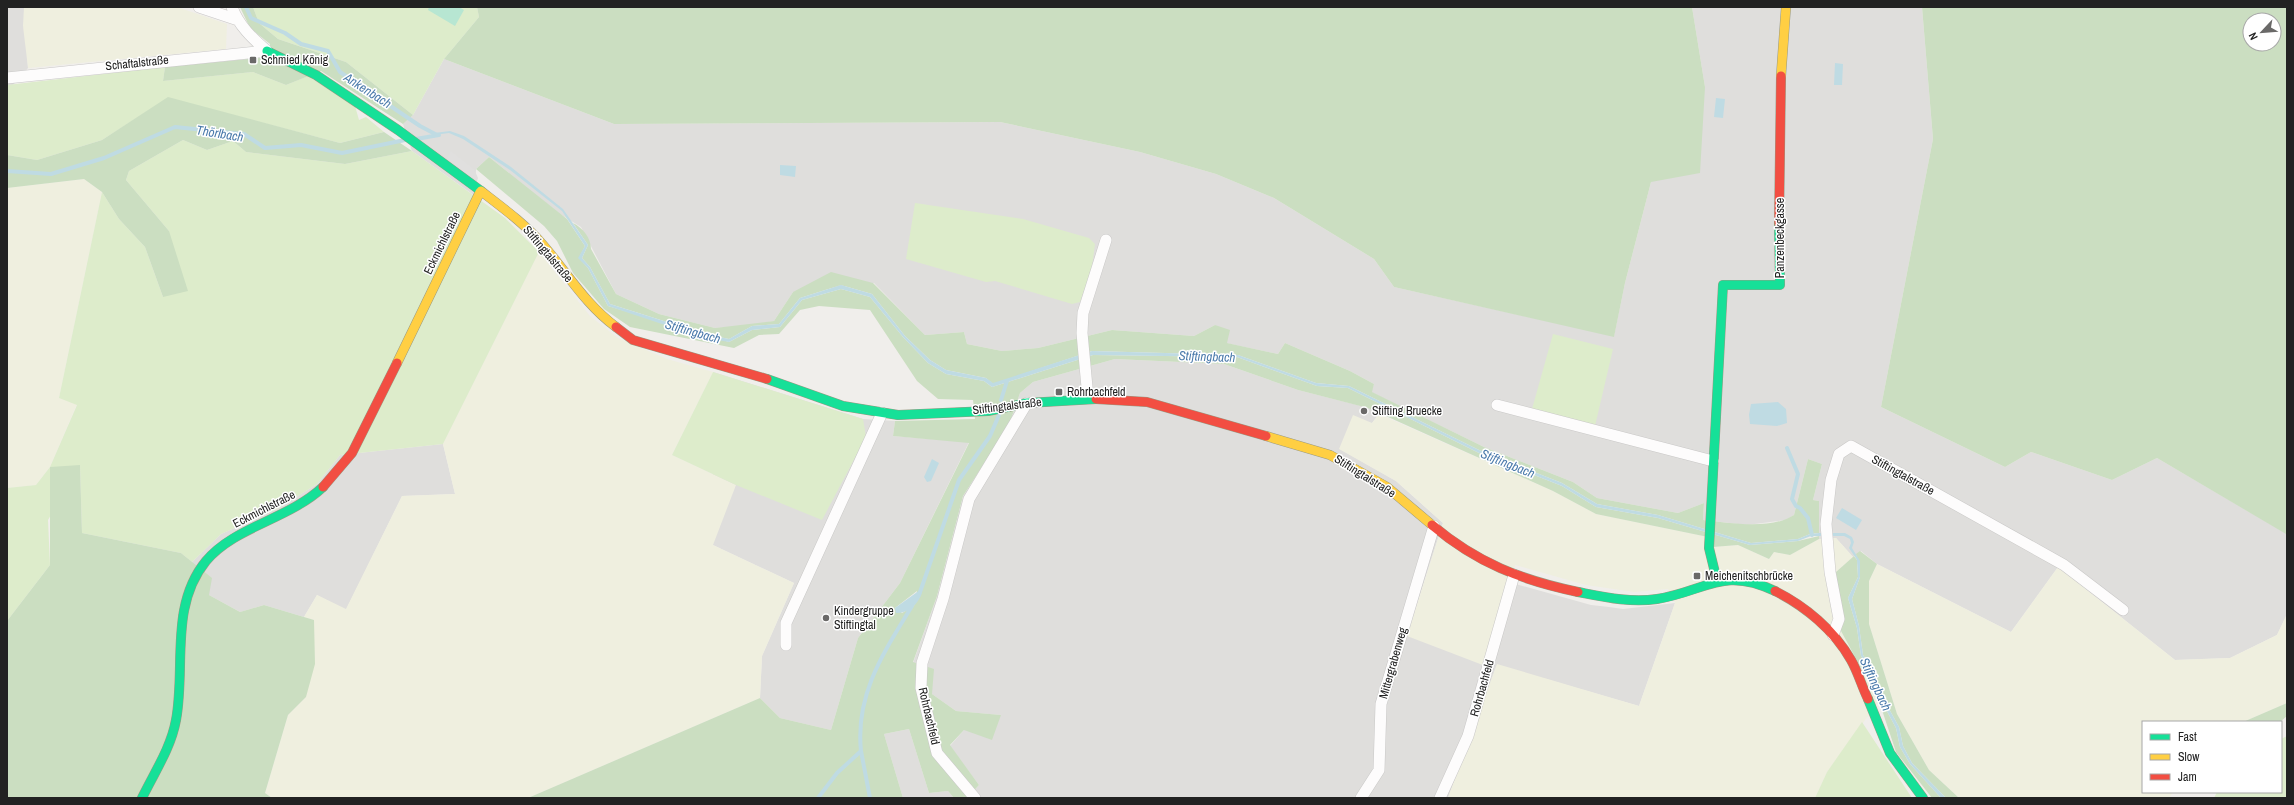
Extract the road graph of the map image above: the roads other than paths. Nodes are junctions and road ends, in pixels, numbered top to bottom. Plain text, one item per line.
1 (199, 7) edge
2 (232, 7) edge
3 (1786, 7) edge
4 (238, 20) junction
5 (267, 51) junction
6 (7, 78) edge
7 (480, 192) junction
8 (1106, 240) dead end
9 (1088, 398) junction
10 (1027, 403) junction
11 (1497, 405) dead end
12 (882, 413) junction
13 (1713, 461) junction
14 (1434, 526) junction
15 (1514, 575) junction
16 (1717, 581) junction
17 (2123, 610) dead end
18 (1833, 635) junction
19 (786, 645) dead end
20 (142, 798) edge
21 (975, 798) edge
22 (1361, 798) edge
23 (1440, 798) edge
24 (1923, 798) edge

1 - 4 street
2 - 4 street, Stiftingtalstraße
3 - 13 street, Panzenbeckgasse
4 - 5 street, Stiftingtalstraße
5 - 6 street, Schaftalstraße
5 - 7 street, Stiftingtalstraße
7 - 12 street, Stiftingtalstraße
7 - 20 street, Eckmichlstraße
8 - 9 street
9 - 10 street, Stiftingtalstraße
9 - 14 street, Stiftingtalstraße
10 - 12 street, Stiftingtalstraße
10 - 21 street, Rohrbachfeld
11 - 13 street
12 - 19 street
13 - 16 street, Panzenbeckgasse
14 - 15 street, Stiftingtalstraße
14 - 22 street, Mittergrabenweg
15 - 16 street, Stiftingtalstraße
15 - 23 street, Rohrbachfeld
16 - 18 street, Stiftingtalstraße
17 - 18 street, Stiftingtalstraße
18 - 24 street, Stiftingtalstraße

